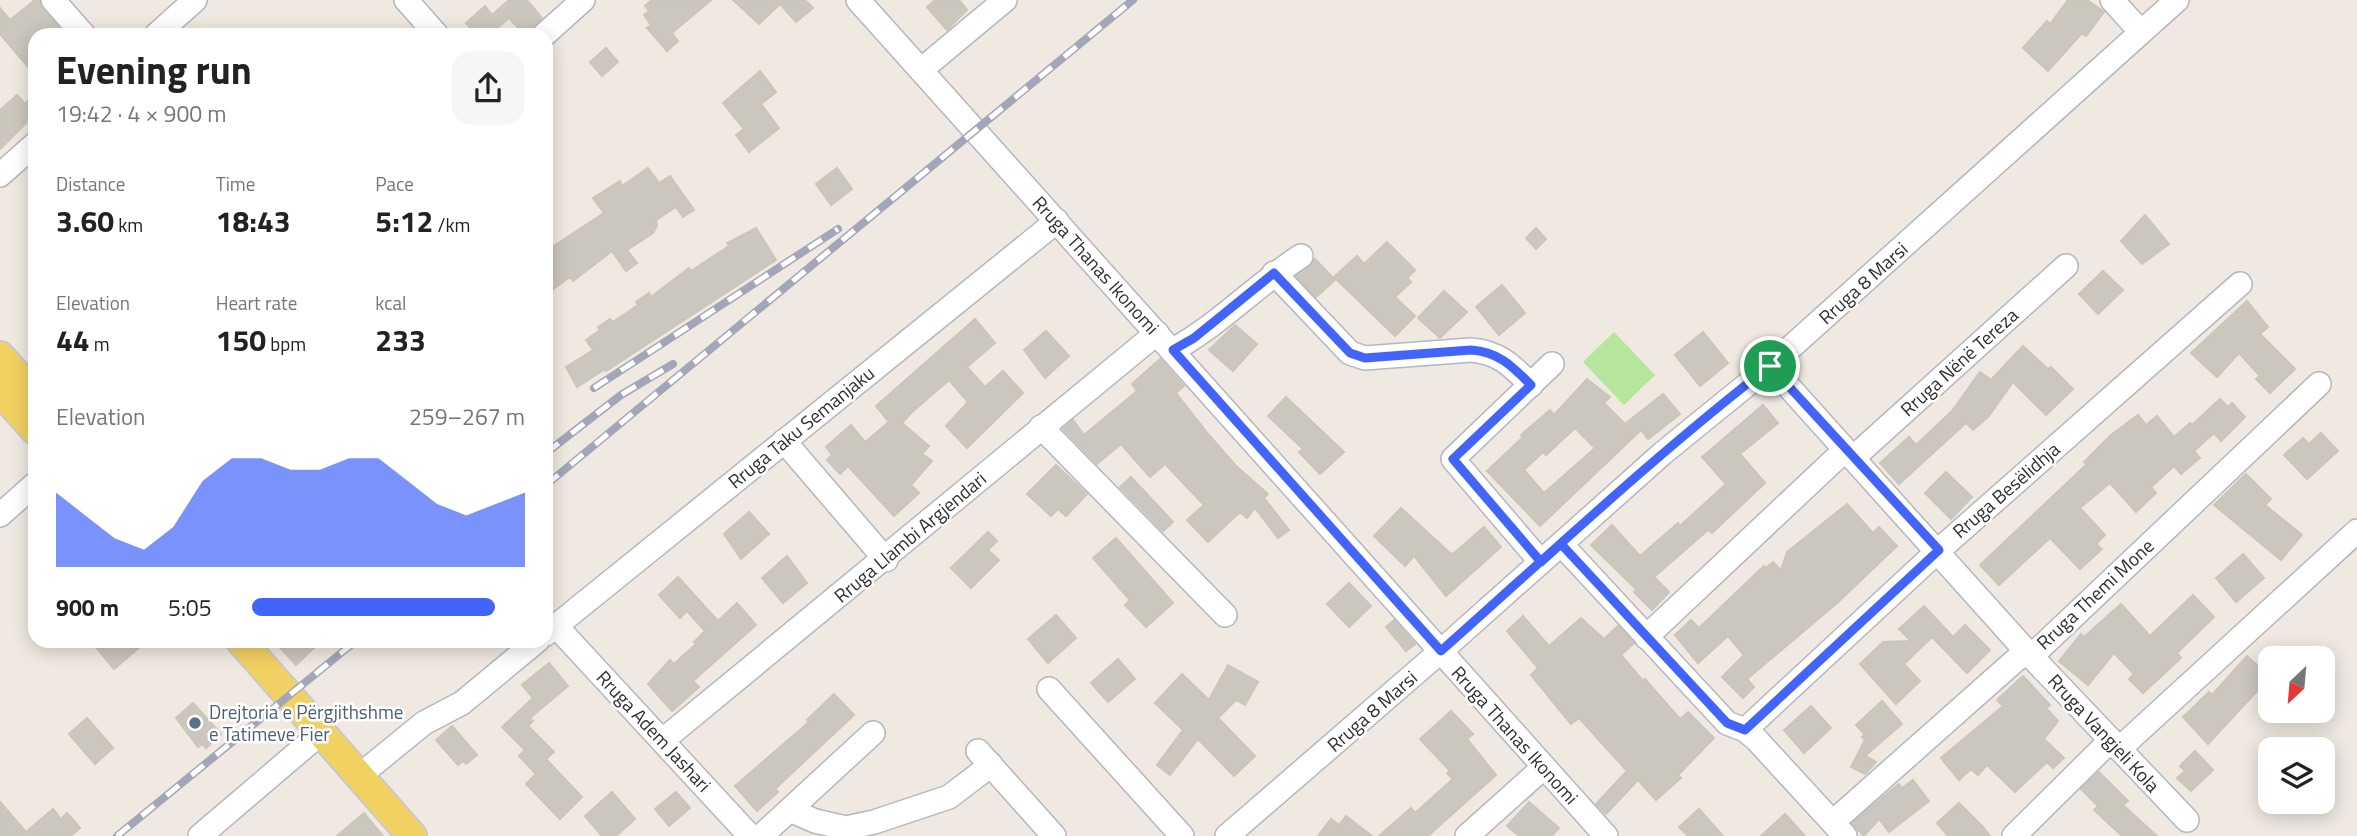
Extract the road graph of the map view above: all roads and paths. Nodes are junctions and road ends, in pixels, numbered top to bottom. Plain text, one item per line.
1 (53, 0) edge
2 (195, 0) edge
3 (406, 0) edge
4 (583, 0) edge
5 (858, 0) edge
6 (1005, 0) edge
7 (2112, 0) edge
8 (2177, 0) edge
9 (78, 28) edge
10 (164, 28) edge
11 (431, 28) edge
12 (552, 28) edge
13 (2141, 32) junction
14 (921, 70) junction
15 (28, 150) edge
16 (0, 175) edge
17 (1057, 221) junction
18 (1301, 256) dead end
19 (2066, 266) dead end
20 (1274, 273) junction
21 (2240, 284) dead end
22 (1157, 333) junction
23 (1173, 350) junction
24 (0, 356) edge
25 (1552, 364) dead end
26 (1770, 366) junction
27 (2319, 384) dead end
28 (1531, 385) junction
29 (28, 387) edge
30 (0, 391) edge
31 (28, 422) edge
32 (1041, 427) junction
33 (785, 441) junction
34 (1849, 454) junction
35 (28, 490) edge
36 (0, 515) edge
37 (2357, 531) edge
38 (1561, 544) junction
39 (1939, 550) junction
40 (886, 560) junction
41 (1541, 562) junction
42 (1225, 615) dead end
43 (553, 628) edge
44 (553, 632) edge
45 (1646, 638) junction
46 (247, 648) edge
47 (528, 648) edge
48 (1441, 651) junction
49 (2028, 653) junction
50 (1049, 689) dead end
51 (1745, 730) junction
52 (322, 733) junction
53 (873, 733) dead end
54 (663, 740) junction
55 (2115, 745) junction
56 (1544, 767) junction
57 (359, 776) junction
58 (790, 810) junction
59 (2187, 820) dead end
60 (1839, 829) edge
61 (200, 836) edge
62 (412, 836) edge
63 (750, 836) edge
64 (761, 836) edge
65 (1054, 836) edge
66 (1182, 836) edge
67 (1227, 836) edge
68 (1466, 836) edge
69 (1606, 836) edge
70 (2014, 836) edge

1 - 9 street
2 - 10 street
3 - 11 street
4 - 12 street
5 - 14 street, Rruga Thanas Ikonomi
6 - 14 street
7 - 13 street
8 - 13 street, Rruga 8 Marsi
13 - 26 street, Rruga 8 Marsi
14 - 17 street, Rruga Thanas Ikonomi
15 - 16 street
17 - 22 street, Rruga Thanas Ikonomi
17 - 33 street, Rruga Taku Semanjaku
18 - 20 street
19 - 34 street, Rruga Nënë Tereza
20 - 23 street
20 - 28 street
21 - 39 street, Rruga Besëlidhja
22 - 23 street, Rruga Thanas Ikonomi
22 - 32 street, Rruga Llambi Argjendari
23 - 48 street, Rruga Thanas Ikonomi
24 - 29 main road
25 - 28 street
26 - 34 street, Rruga Vangjeli Kola
26 - 38 street, Rruga 8 Marsi
27 - 49 street, Rruga Themi Mone
28 - 41 street
30 - 31 main road
32 - 40 street, Rruga Llambi Argjendari
32 - 42 street
33 - 40 street
33 - 43 street, Rruga Taku Semanjaku
34 - 39 street, Rruga Vangjeli Kola
34 - 45 street, Rruga Nënë Tereza
35 - 36 street
37 - 55 street
38 - 41 street, Rruga 8 Marsi
38 - 45 street, Rruga Themi Mone
39 - 49 street, Rruga Vangjeli Kola
39 - 51 street, Rruga Besëlidhja
40 - 54 street, Rruga Llambi Argjendari
41 - 48 street, Rruga 8 Marsi
44 - 54 street, Rruga Adem Jashari
45 - 51 street, Rruga Themi Mone
46 - 52 main road
47 - 57 street
48 - 56 street, Rruga Thanas Ikonomi
48 - 67 street, Rruga 8 Marsi
49 - 55 street, Rruga Vangjeli Kola
49 - 60 street, Rruga Themi Mone
50 - 66 street
51 - 60 street, Rruga Themi Mone
52 - 57 main road
52 - 61 street
53 - 58 street
54 - 63 street, Rruga Adem Jashari
55 - 59 street, Rruga Vangjeli Kola
55 - 70 street
56 - 68 street
56 - 69 street, Rruga Thanas Ikonomi
57 - 62 main road
58 - 64 street
58 - 65 street

